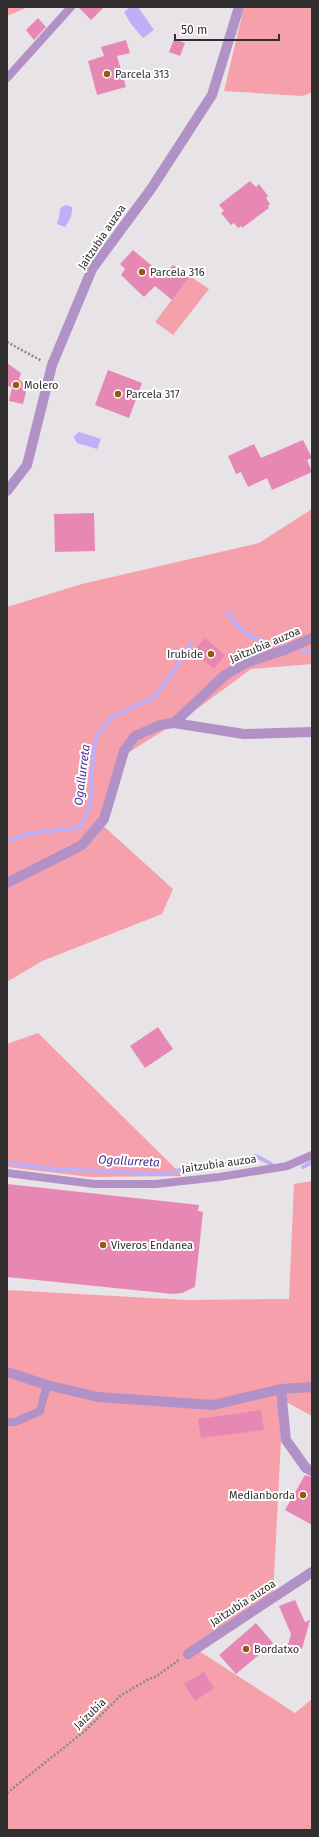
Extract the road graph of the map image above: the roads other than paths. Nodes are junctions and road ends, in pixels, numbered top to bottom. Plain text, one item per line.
1 (71, 7) edge
2 (239, 7) edge
3 (7, 78) edge
4 (7, 491) edge
5 (312, 638) edge
6 (174, 723) junction
7 (312, 732) edge
8 (7, 883) edge
9 (312, 1155) edge
10 (7, 1173) edge
11 (7, 1372) edge
12 (47, 1385) junction
13 (312, 1387) edge
14 (281, 1389) junction
15 (7, 1422) edge
16 (312, 1471) edge
17 (312, 1572) edge
18 (188, 1654) road end

1 - 3 lane
2 - 4 street, Jaitzubia auzoa
5 - 6 street, Jaitzubia auzoa
6 - 7 street
6 - 8 street
9 - 10 lane, Jaitzubia auzoa
11 - 12 street
12 - 14 street
12 - 15 lane
13 - 14 street
14 - 16 street
17 - 18 street, Jaitzubia auzoa

